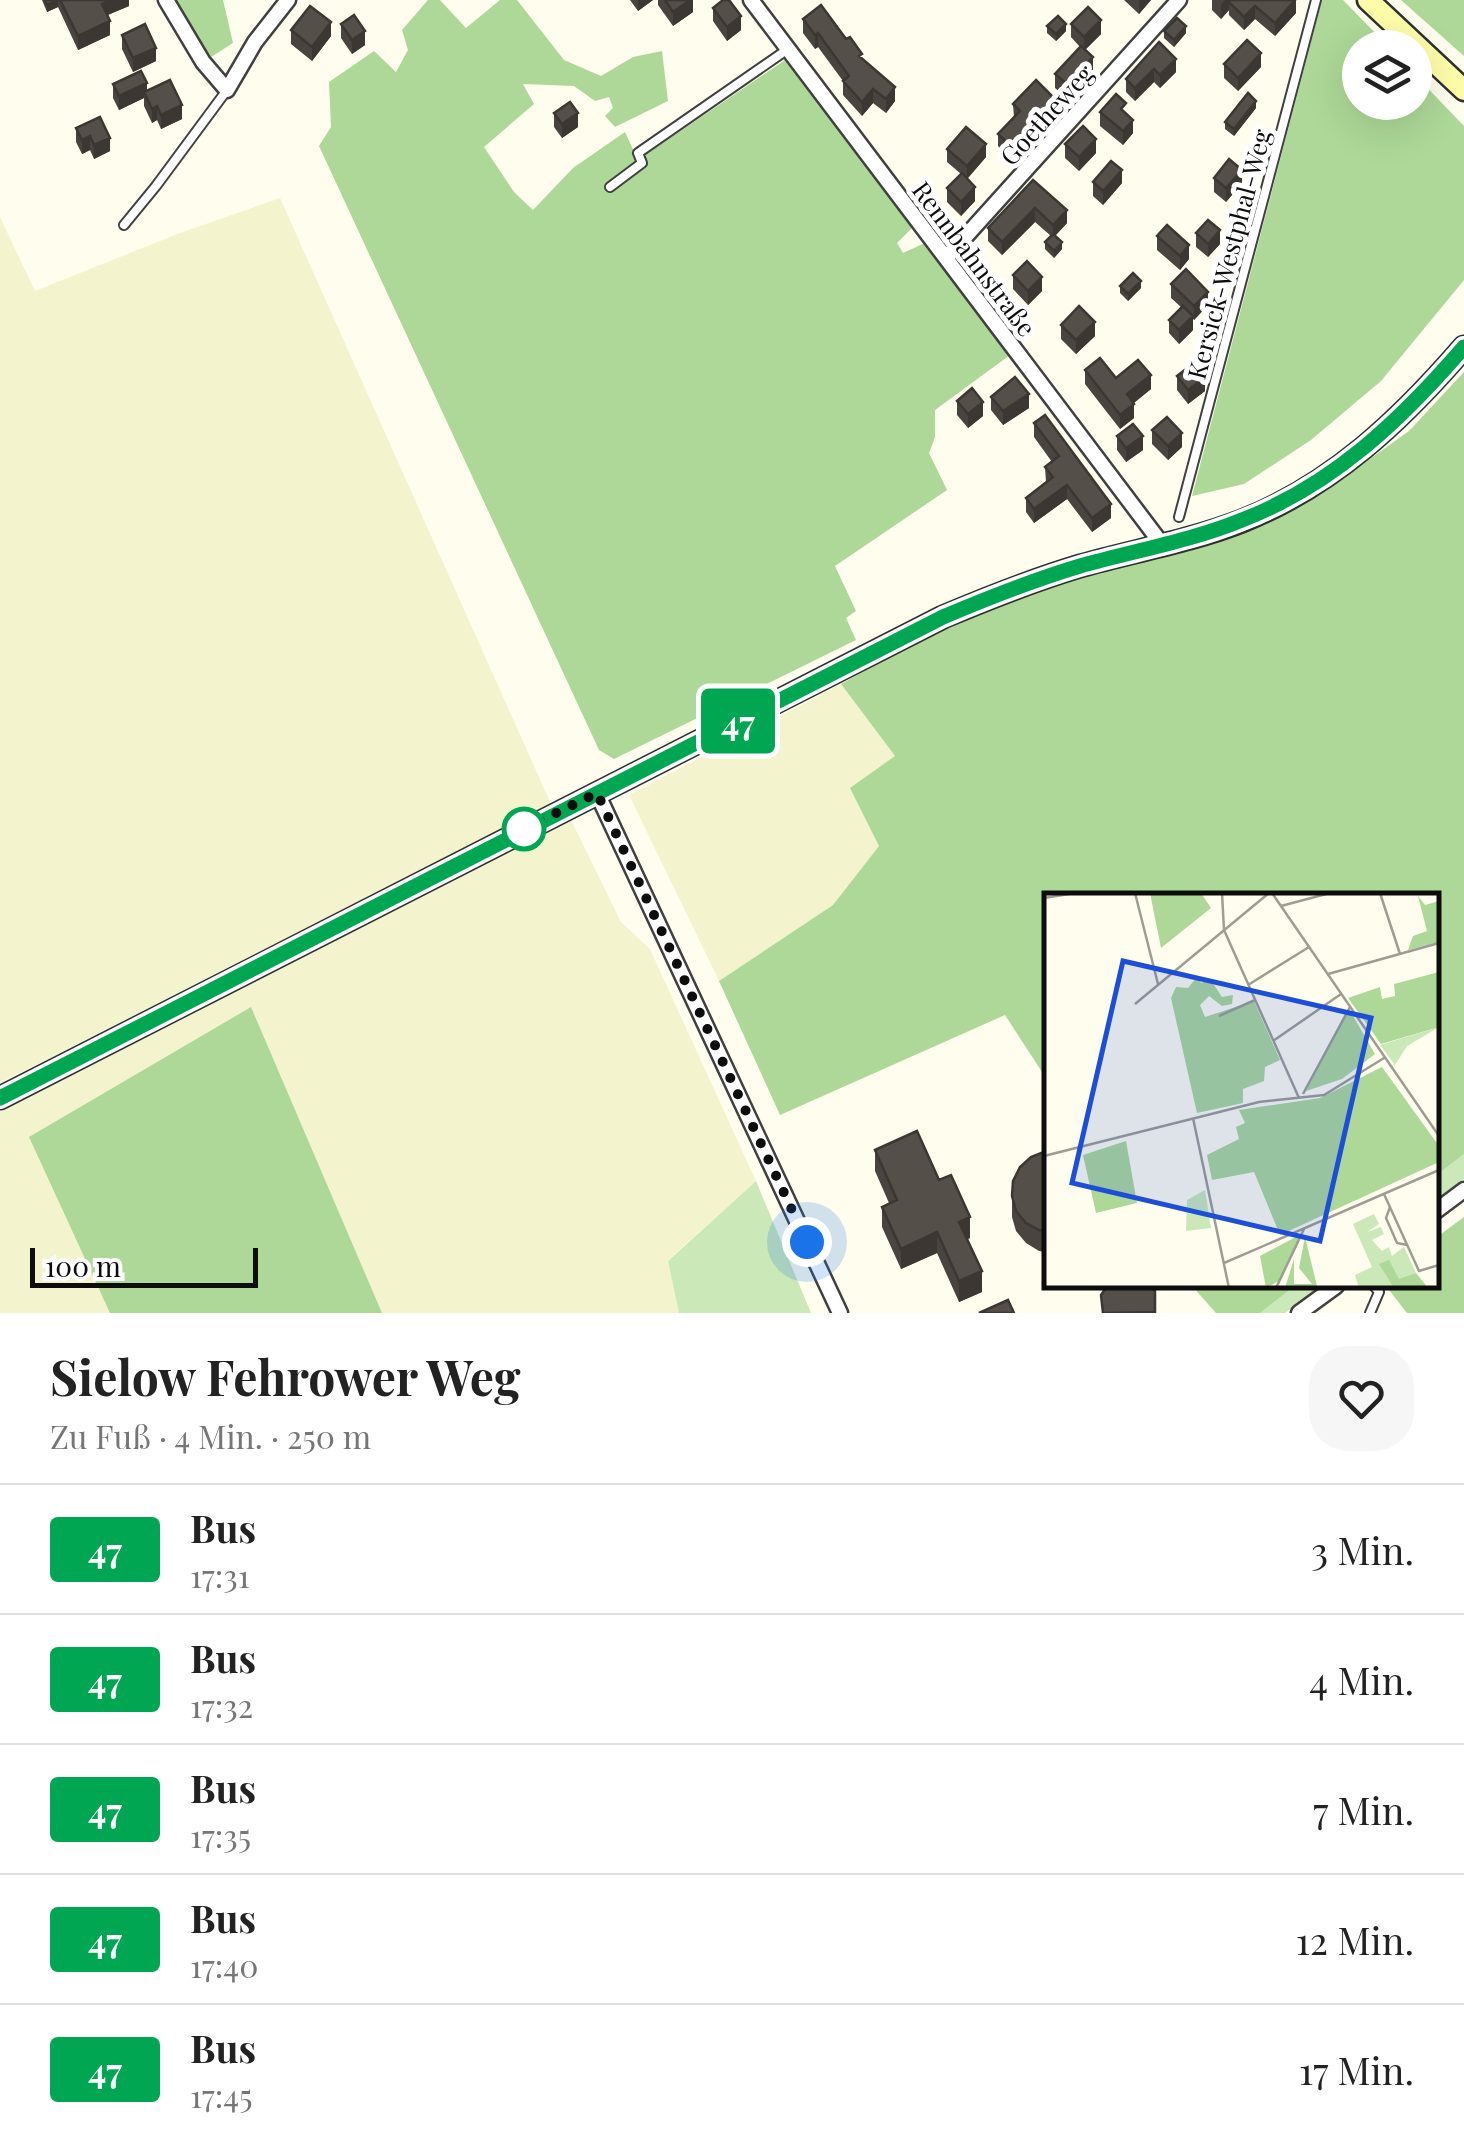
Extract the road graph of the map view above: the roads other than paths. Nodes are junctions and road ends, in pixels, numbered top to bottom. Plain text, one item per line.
1 (166, 0) edge
2 (288, 0) edge
3 (751, 0) edge
4 (1179, 0) edge
5 (1316, 0) edge
6 (1368, 0) edge
7 (788, 49) junction
8 (227, 90) junction
9 (1464, 90) edge
10 (610, 187) dead end
11 (124, 224) dead end
12 (947, 258) junction
13 (1464, 347) edge
14 (1179, 517) dead end
15 (1161, 543) junction
16 (597, 793) junction
17 (0, 1098) edge
18 (1464, 1190) edge
19 (1439, 1209) edge
20 (1333, 1288) edge
21 (1375, 1288) edge
22 (840, 1313) edge
23 (1299, 1313) edge
24 (1370, 1313) edge

1 - 8 street
2 - 8 street
3 - 7 street, Rennbahnstraße
4 - 12 street, Goetheweg
5 - 14 lane, Kersick-Westphal-Weg
6 - 9 street
7 - 10 lane
7 - 12 street, Rennbahnstraße
8 - 11 lane
12 - 15 street, Rennbahnstraße
13 - 15 street
15 - 16 street
16 - 17 street
16 - 22 street
18 - 19 street
20 - 23 street
21 - 24 lane

